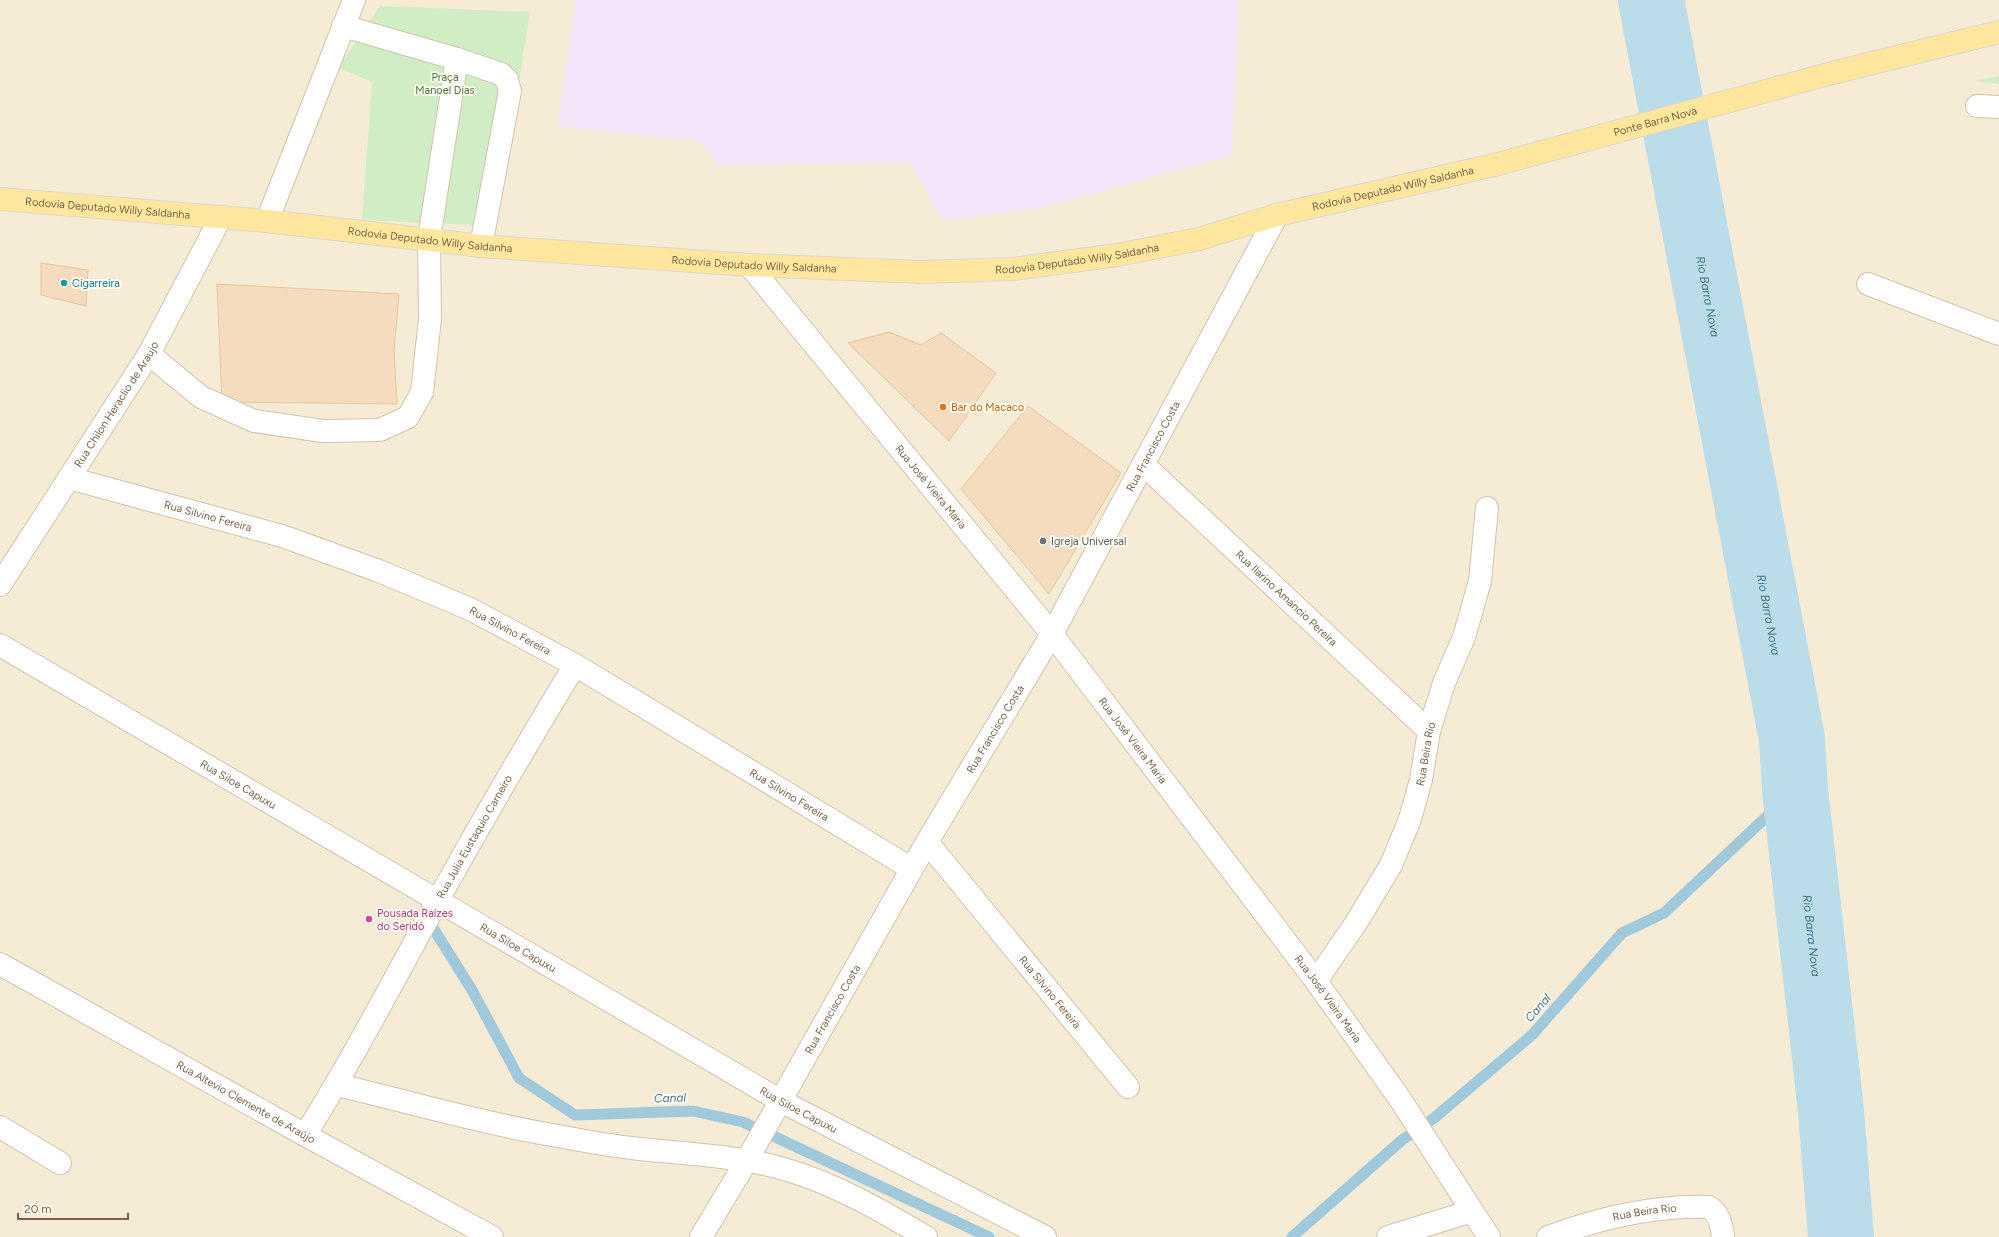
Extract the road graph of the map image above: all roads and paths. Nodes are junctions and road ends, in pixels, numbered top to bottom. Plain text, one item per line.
1 (354, 0) edge
2 (343, 26) junction
3 (1999, 32) edge
4 (458, 59) junction
5 (1977, 106) dead end
6 (1999, 107) edge
7 (1498, 164) joint
8 (0, 199) edge
9 (1277, 215) junction
10 (221, 217) junction
11 (267, 221) junction
12 (429, 239) junction
13 (481, 246) junction
14 (749, 265) junction
15 (1868, 284) dead end
16 (1999, 334) edge
17 (149, 354) junction
18 (1144, 465) junction
19 (69, 478) junction
20 (1487, 508) dead end
21 (0, 585) edge
22 (1052, 634) junction
23 (0, 645) edge
24 (575, 665) junction
25 (1429, 732) junction
26 (927, 842) junction
27 (912, 869) junction
28 (437, 900) junction
29 (0, 964) edge
30 (1316, 981) junction
31 (337, 1085) junction
32 (1128, 1087) dead end
33 (781, 1101) junction
34 (0, 1127) edge
35 (305, 1135) junction
36 (747, 1160) junction
37 (60, 1163) dead end
38 (1472, 1211) junction
39 (492, 1237) edge
40 (701, 1237) edge
41 (926, 1237) edge
42 (1045, 1237) edge
43 (1388, 1237) edge
44 (1489, 1237) edge
45 (1548, 1237) edge
46 (1723, 1237) edge

1 - 2 street
2 - 4 street
2 - 11 street
3 - 7 main road, Ponte Barra Nova
4 - 12 street
4 - 13 street
5 - 6 street
7 - 9 main road, Rodovia Deputado Willy Saldanha
8 - 10 main road, Rodovia Deputado Willy Saldanha
9 - 14 main road, Rodovia Deputado Willy Saldanha
9 - 18 street, Rua Francisco Costa
10 - 11 main road, Rodovia Deputado Willy Saldanha
10 - 17 street, Rua Chilon Heraclio de Araujo
11 - 12 main road, Rodovia Deputado Willy Saldanha
12 - 13 main road, Rodovia Deputado Willy Saldanha
12 - 17 street
13 - 14 main road, Rodovia Deputado Willy Saldanha
14 - 22 street, Rua José Vieira Maria
15 - 16 street
17 - 19 street, Rua Chilon Heraclio de Araujo
18 - 22 street, Rua Francisco Costa
18 - 25 street, Rua Ilarino Amancio Pereira
19 - 21 street, Rua Chilon Heraclio de Araujo
19 - 24 street, Rua Silvino Fereira
20 - 25 street, Rua Beira Rio
22 - 26 street, Rua Francisco Costa
22 - 30 street, Rua José Vieira Maria
23 - 28 street, Rua Siloe Capuxu
24 - 27 street, Rua Silvino Fereira
24 - 28 street, Rua Julia Eustaquio Carneiro
25 - 30 street, Rua Beira Rio
26 - 27 street, Rua Francisco Costa
26 - 32 street, Rua Silvino Fereira
27 - 33 street, Rua Francisco Costa
28 - 31 street, Rua Julia Eustaquio Carneiro
28 - 33 street, Rua Siloe Capuxu
29 - 35 street, Rua Altevio Clemente de Araújo
30 - 38 street, Rua José Vieira Maria
31 - 35 street, Rua Julia Eustaquio Carneiro
31 - 36 street
33 - 36 street, Rua Francisco Costa
33 - 42 street, Rua Siloe Capuxu
34 - 37 street
35 - 39 street, Rua Altevio Clemente de Araújo
36 - 40 street, Rua Francisco Costa
36 - 41 street
38 - 43 street
38 - 44 street, Rua José Vieira Maria
45 - 46 street, Rua Beira Rio

